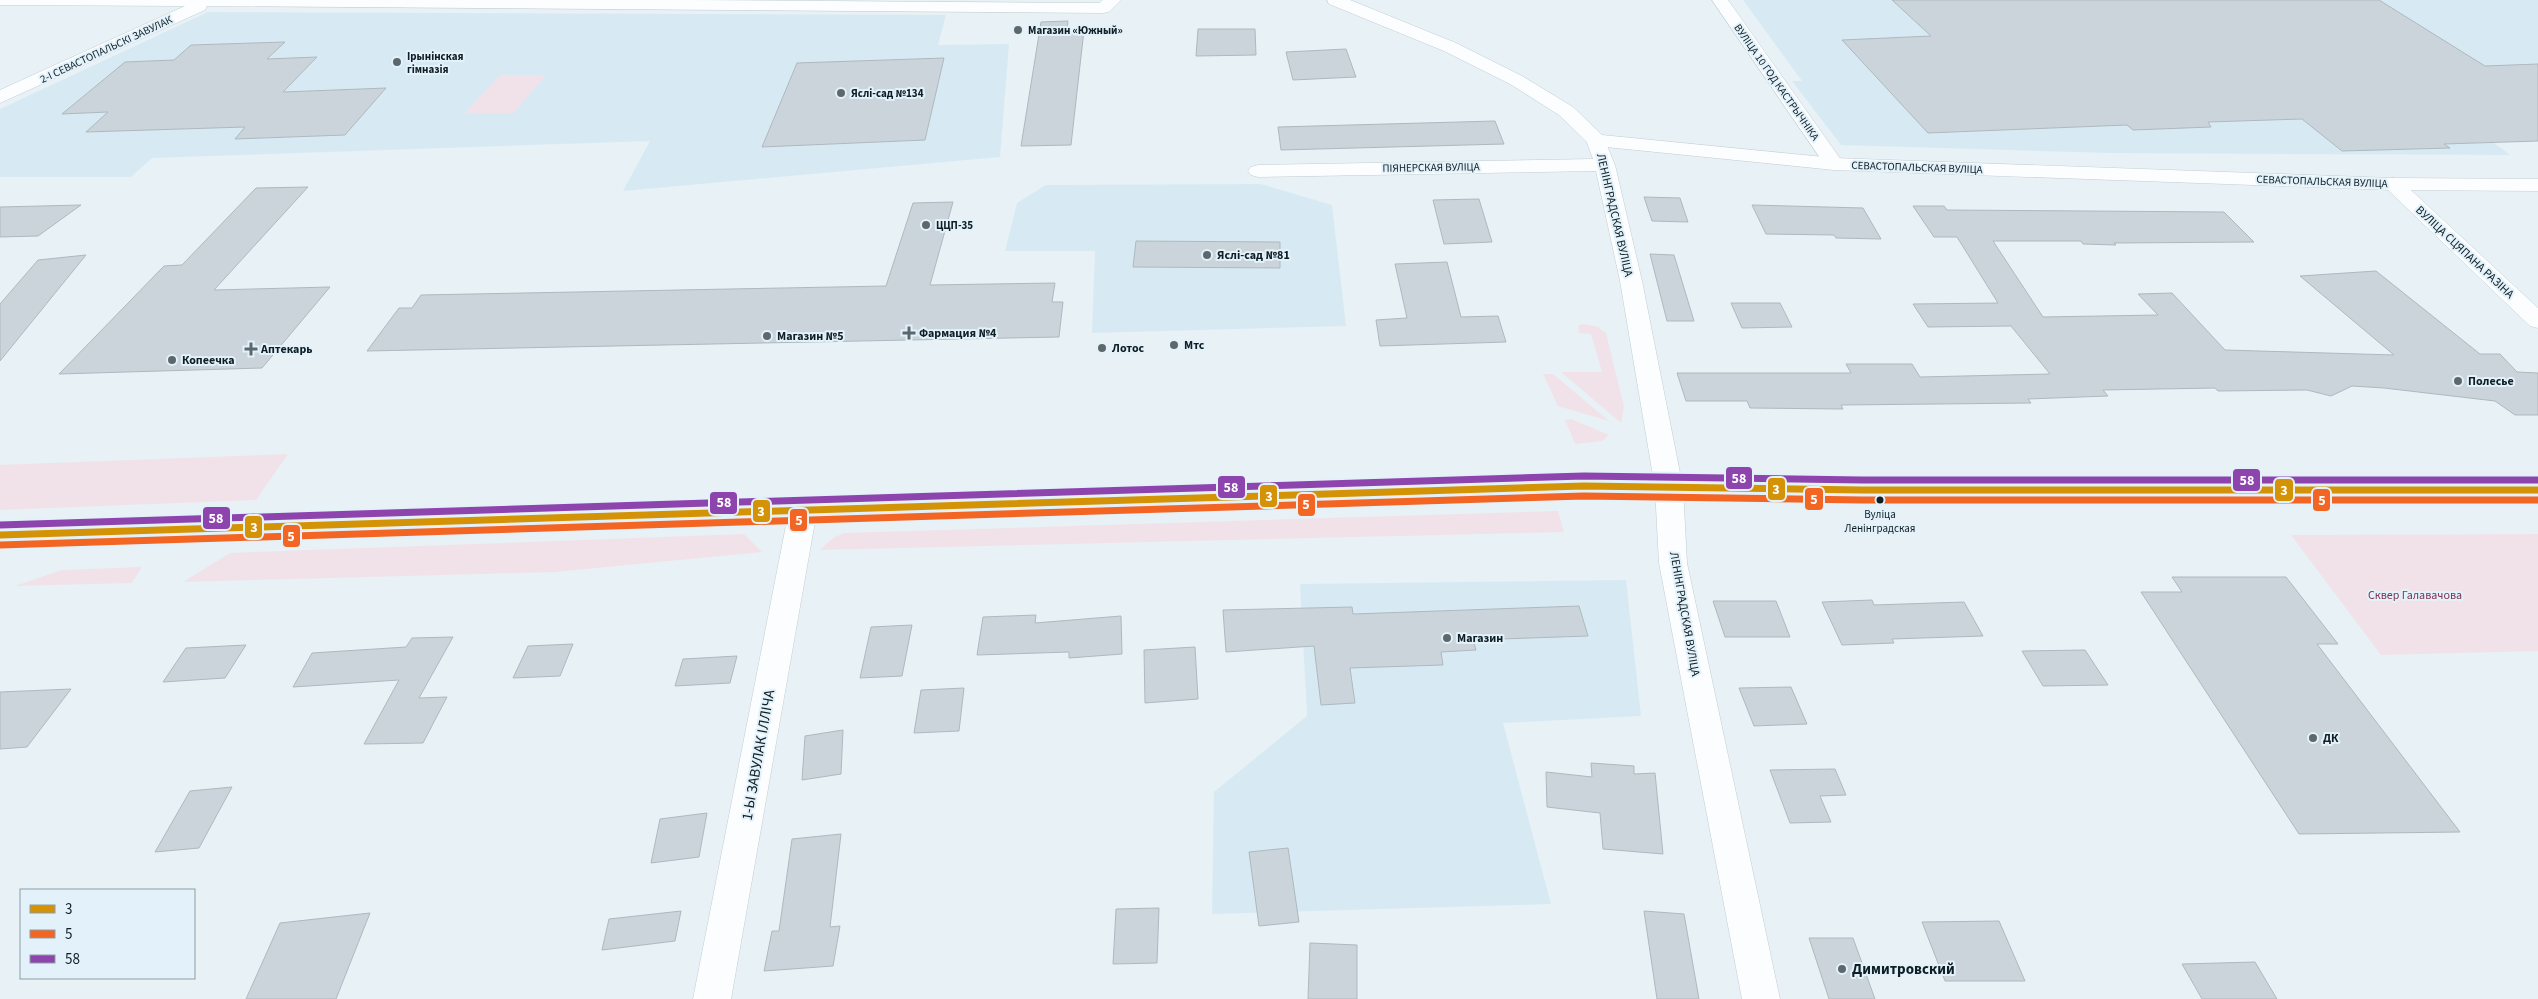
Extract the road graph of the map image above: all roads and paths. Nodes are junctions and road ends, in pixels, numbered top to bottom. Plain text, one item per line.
1 (0, 0) edge
2 (1335, 0) edge
3 (1720, 0) edge
4 (209, 1) edge
5 (1108, 4) edge
6 (0, 97) edge
7 (1596, 140) junction
8 (1605, 164) junction
9 (1834, 164) junction
10 (1258, 171) dead end
11 (2393, 184) junction
12 (2538, 185) edge
13 (2538, 321) edge
14 (1669, 488) junction
15 (2538, 490) edge
16 (803, 510) junction
17 (0, 535) edge
18 (712, 999) edge
19 (1761, 999) edge

1 - 4 street
2 - 7 street
3 - 9 street, ВУЛІЦА 10 ГОД КАСТРЫЧНІКА
4 - 5 street
4 - 6 street, 2-І СЕВАСТОПАЛЬСКІ ЗАВУЛАК
7 - 8 street, ЛЕНІНГРАДСКАЯ ВУЛІЦА
7 - 9 street, СЕВАСТОПАЛЬСКАЯ ВУЛІЦА
8 - 10 street, ПІЯНЕРСКАЯ ВУЛІЦА
8 - 14 street, ЛЕНІНГРАДСКАЯ ВУЛІЦА
9 - 11 street, СЕВАСТОПАЛЬСКАЯ ВУЛІЦА
11 - 12 street, СЕВАСТОПАЛЬСКАЯ ВУЛІЦА
11 - 13 street, ВУЛІЦА СЦЯПАНА РАЗІНА
14 - 15 main road
14 - 16 main road
14 - 19 street, ЛЕНІНГРАДСКАЯ ВУЛІЦА
16 - 17 main road
16 - 18 street, 1-Ы ЗАВУЛАК ІЛЛІЧА

